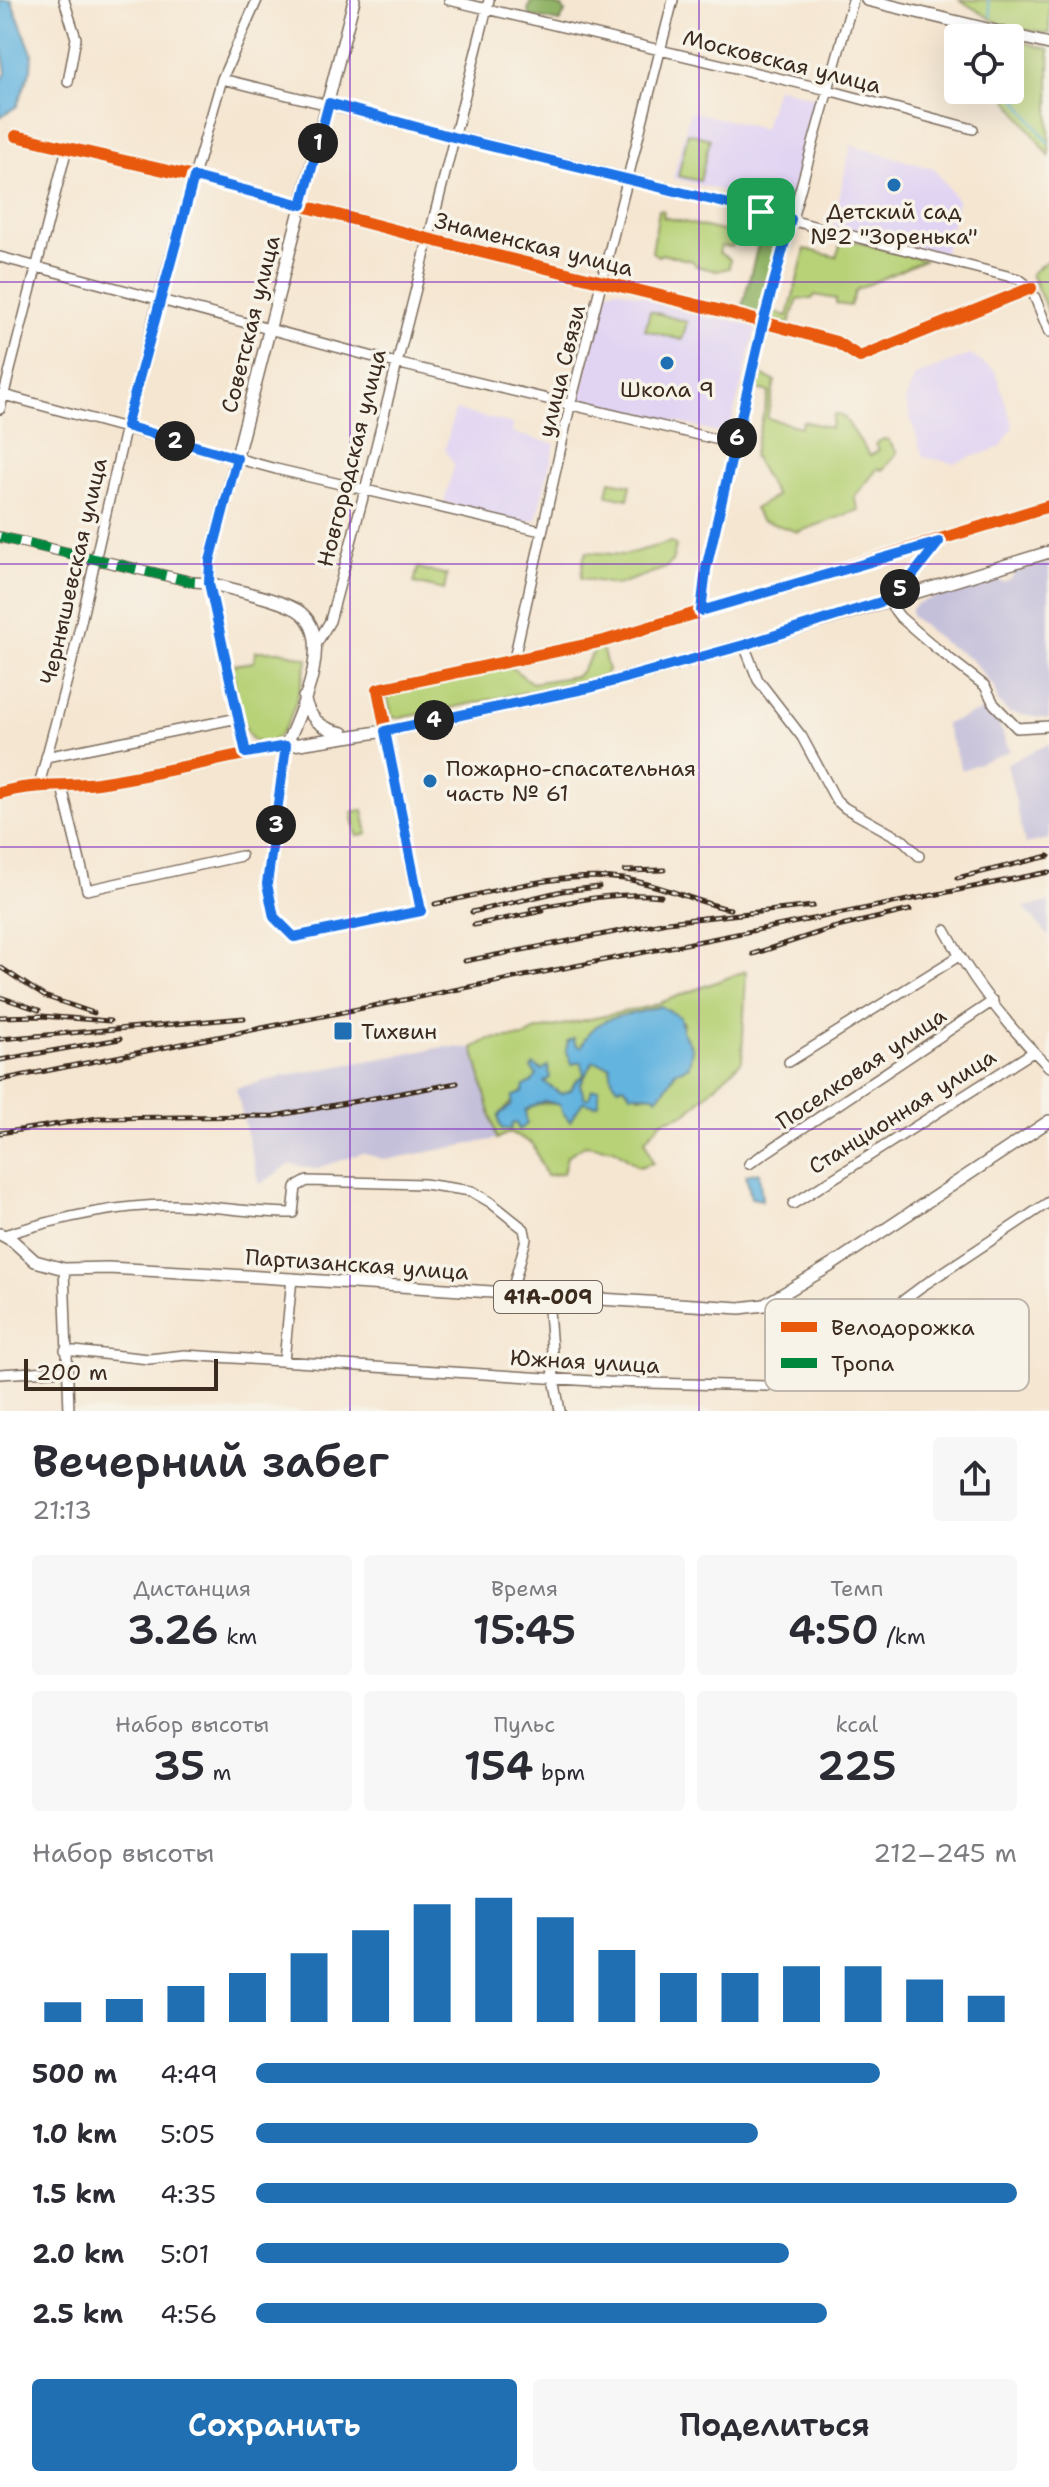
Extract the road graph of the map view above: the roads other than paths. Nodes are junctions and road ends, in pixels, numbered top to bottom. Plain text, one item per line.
1 (64, 0) edge
2 (354, 0) edge
3 (449, 0) edge
4 (673, 0) edge
5 (853, 0) edge
6 (867, 0) edge
7 (255, 1) edge
8 (488, 4) edge
9 (1049, 44) edge
10 (660, 49) junction
11 (222, 79) junction
12 (68, 82) dead end
13 (828, 90) junction
14 (329, 103) junction
15 (973, 129) dead end
16 (16, 136) dead end
17 (453, 137) junction
18 (67, 148) junction
19 (194, 177) junction
20 (627, 178) junction
21 (302, 205) junction
22 (791, 219) junction
23 (428, 239) junction
24 (0, 257) edge
25 (37, 265) junction
26 (602, 282) junction
27 (1031, 288) junction
28 (158, 301) junction
29 (763, 323) junction
30 (269, 331) junction
31 (1049, 332) edge
32 (396, 363) junction
33 (2, 395) edge
34 (570, 406) junction
35 (0, 409) edge
36 (126, 426) junction
37 (736, 444) junction
38 (237, 458) junction
39 (365, 490) junction
40 (1049, 506) edge
41 (541, 531) junction
42 (0, 537) edge
43 (939, 542) junction
44 (1049, 552) edge
45 (95, 560) junction
46 (209, 583) junction
47 (887, 600) junction
48 (701, 611) junction
49 (317, 643) junction
50 (744, 645) junction
51 (514, 659) junction
52 (304, 697) junction
53 (238, 718) junction
54 (1049, 726) edge
55 (385, 731) junction
56 (352, 734) junction
57 (286, 746) junction
58 (246, 753) junction
59 (46, 757) junction
60 (39, 785) junction
61 (62, 787) junction
62 (0, 793) edge
63 (241, 856) dead end
64 (919, 856) dead end
65 (945, 930) dead end
66 (959, 956) junction
67 (993, 1001) junction
68 (1033, 1052) junction
69 (789, 1062) dead end
70 (1049, 1067) edge
71 (1049, 1121) edge
72 (749, 1164) dead end
73 (1049, 1202) edge
74 (793, 1204) dead end
75 (2, 1234) edge
76 (64, 1269) junction
77 (292, 1278) junction
78 (511, 1295) junction
79 (548, 1297) junction
80 (774, 1299) edge
81 (905, 1299) edge
82 (765, 1304) edge
83 (65, 1350) junction
84 (284, 1361) junction
85 (66, 1370) junction
86 (0, 1374) edge
87 (554, 1378) junction
88 (765, 1386) edge
89 (69, 1411) edge
90 (560, 1411) edge

1 - 12 street
2 - 14 main road, Советская улица
3 - 8 street, Московская улица
4 - 10 street, улица Связи
5 - 13 street
6 - 9 main road
7 - 11 street, Чернышевская улица
8 - 10 street, Московская улица
8 - 17 street, Новгородская улица
10 - 13 street, Московская улица
10 - 20 street, улица Связи
11 - 14 street
11 - 19 street, Чернышевская улица
13 - 15 street, Московская улица
13 - 22 street
14 - 17 street
14 - 21 main road, Советская улица
16 - 18 street, Знаменская улица
17 - 20 street
17 - 23 street, Новгородская улица
18 - 19 street, Знаменская улица
18 - 25 street
19 - 21 street, Знаменская улица
19 - 28 street, Чернышевская улица
20 - 22 street
20 - 26 street, улица Связи
21 - 23 street, Знаменская улица
21 - 30 main road, Советская улица
22 - 27 street
22 - 29 street
23 - 26 street, Знаменская улица
23 - 32 street, Новгородская улица
24 - 25 street
25 - 28 street
25 - 33 street
26 - 29 street, Знаменская улица
26 - 34 street, улица Связи
27 - 29 street, Знаменская улица
27 - 31 street
28 - 30 street
28 - 36 street, Чернышевская улица
29 - 37 street
30 - 32 street
30 - 38 main road, Советская улица
32 - 34 street
32 - 39 street, Новгородская улица
33 - 35 street
33 - 36 street
34 - 37 street
34 - 41 street, улица Связи
36 - 38 street
36 - 45 street, Чернышевская улица
37 - 48 street
38 - 39 street
38 - 46 main road, Советская улица
39 - 41 street
39 - 49 street, Новгородская улица
40 - 43 street
41 - 51 street, улица Связи
42 - 45 street
43 - 47 street
43 - 48 street
44 - 47 main road
45 - 46 street
45 - 59 street, Чернышевская улица
46 - 49 main road
46 - 53 street, Советская улица
47 - 50 main road
47 - 54 street
48 - 51 street
49 - 52 main road, Новгородская улица
50 - 55 main road
50 - 64 street
51 - 55 street
52 - 56 main road
52 - 57 main road, Новгородская улица
53 - 58 street, Советская улица
53 - 59 street
55 - 56 main road
55 - 57 street, Новгородская улица
56 - 57 main road
57 - 58 street
58 - 61 street
59 - 60 street, Чернышевская улица
60 - 61 street
60 - 62 street
61 - 63 street
65 - 66 street
66 - 67 street
66 - 69 street
67 - 68 street
67 - 72 street, Поселковая улица
68 - 70 street
68 - 74 street, Станционная улица
71 - 80 main road, Партизанская улица / 41А-009
73 - 81 street, Южная улица
75 - 76 main road, Партизанская улица / 41А-009
75 - 78 street
76 - 77 main road, Партизанская улица / 41А-009
76 - 83 street
77 - 78 main road, Партизанская улица / 41А-009
77 - 84 street
78 - 79 main road, Партизанская улица / 41А-009
79 - 82 main road, Партизанская улица / 41А-009
79 - 87 street
83 - 84 street, Южная улица
83 - 85 street
84 - 87 street, Южная улица
85 - 86 street
85 - 89 street
87 - 88 street, Южная улица
87 - 90 street

